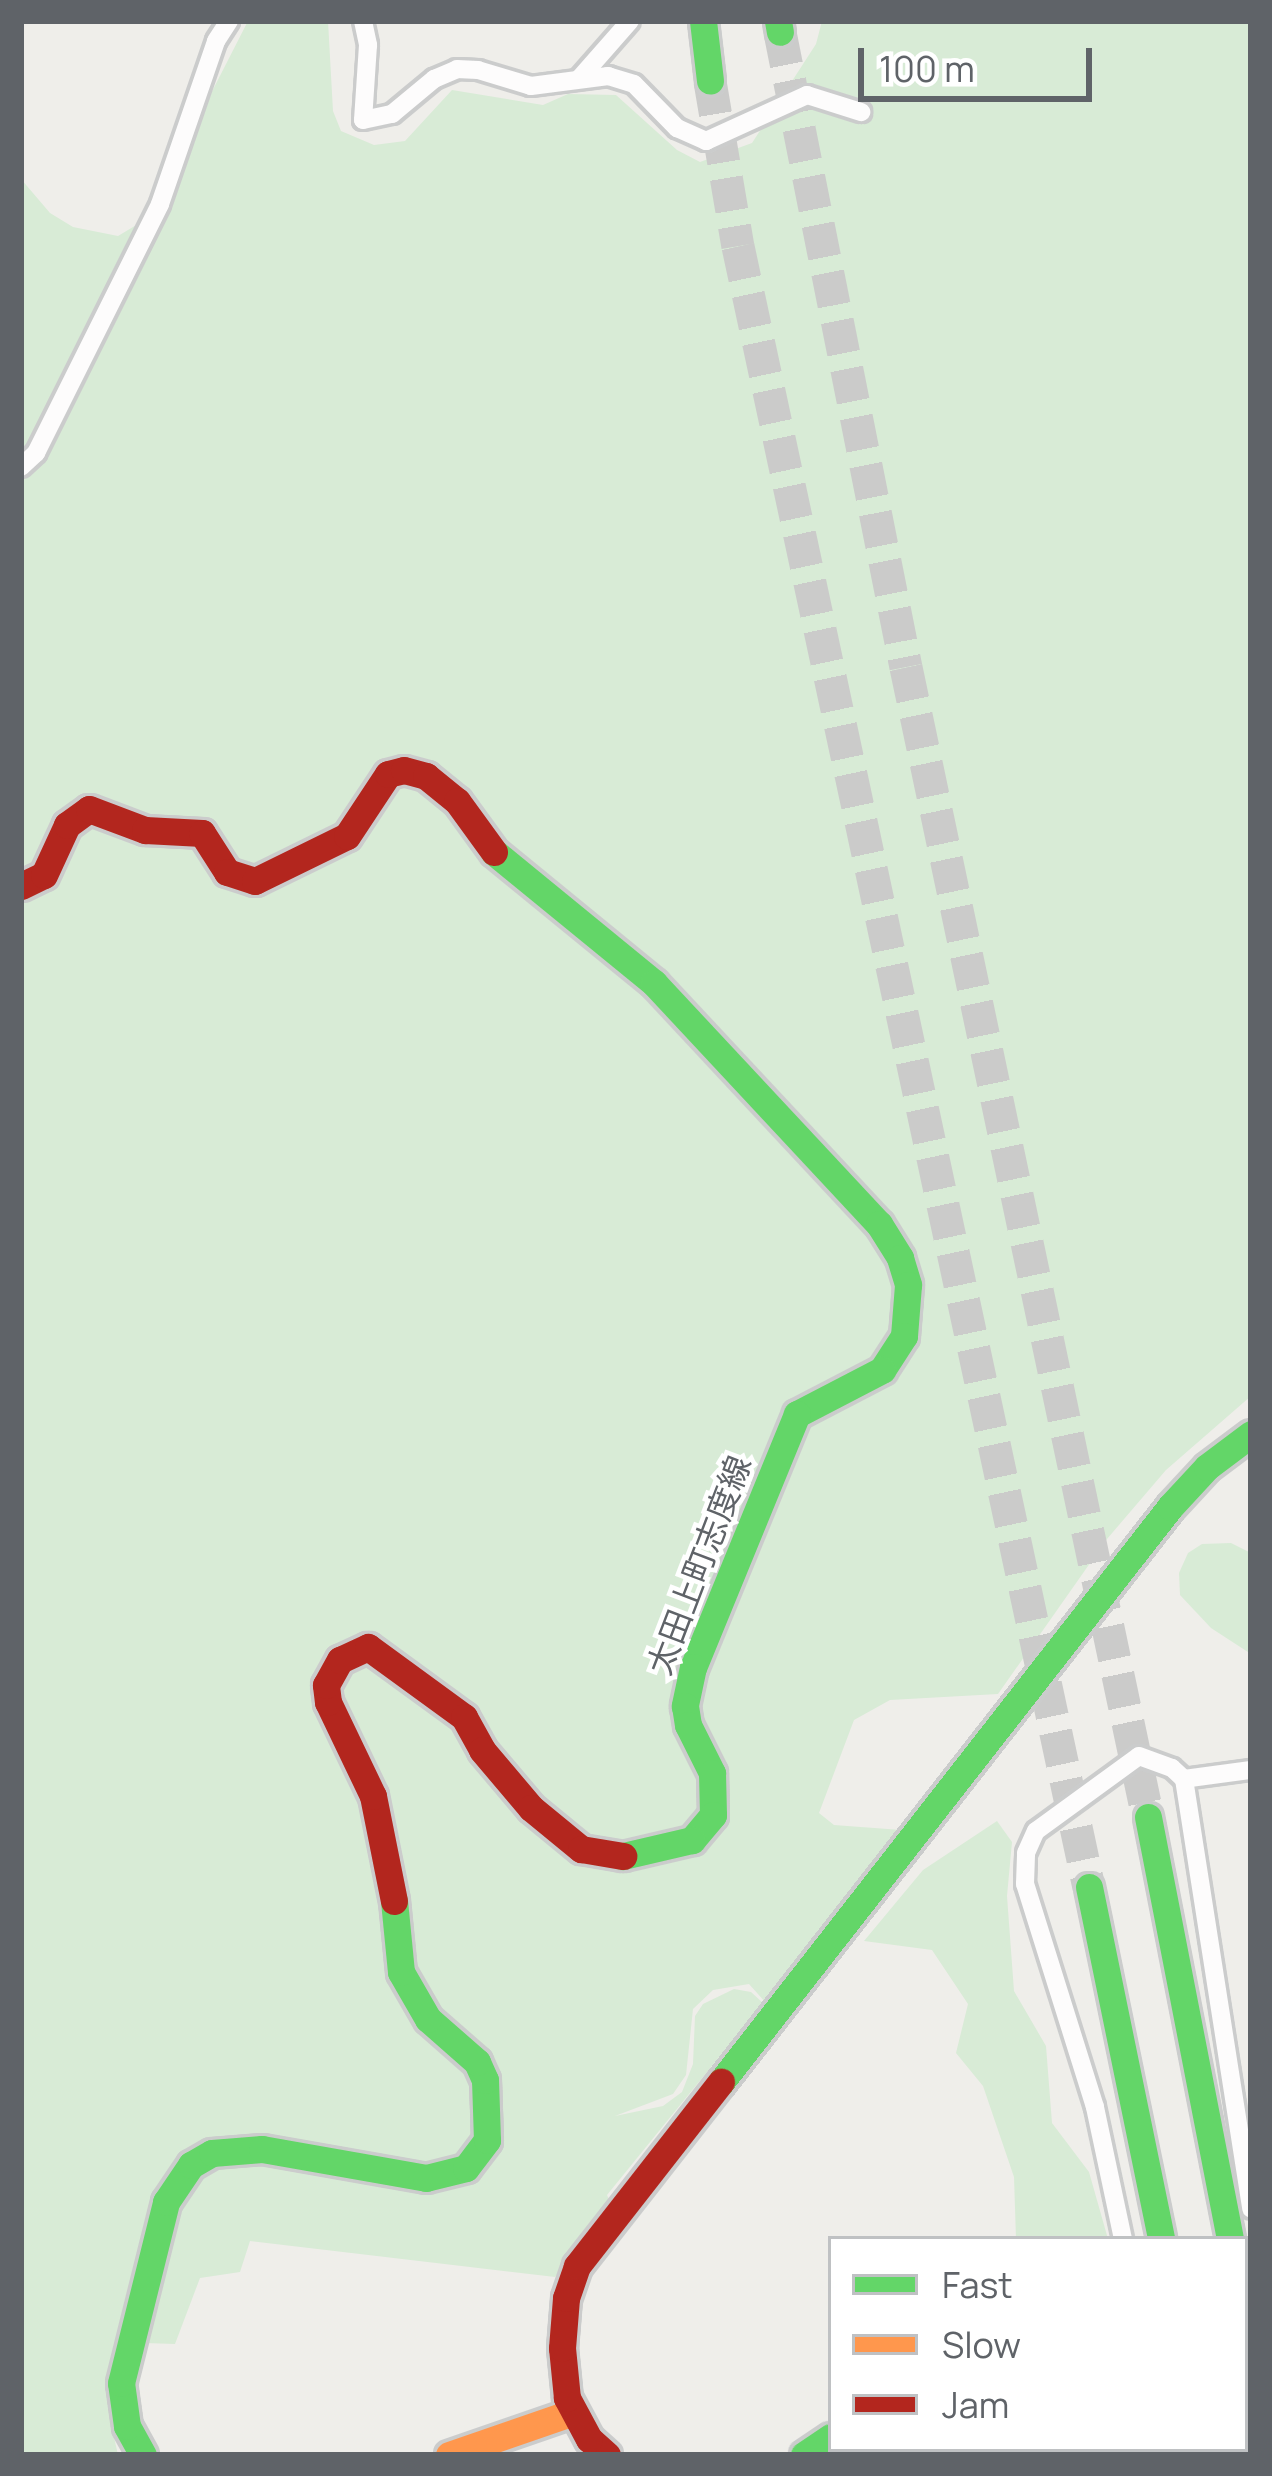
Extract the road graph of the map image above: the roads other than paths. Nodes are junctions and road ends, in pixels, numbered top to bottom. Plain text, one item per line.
1 (229, 21) edge
2 (363, 21) edge
3 (630, 21) edge
4 (703, 21) edge
5 (579, 79) junction
6 (710, 81) tunnel mouth
7 (861, 112) dead end
8 (21, 467) edge
9 (21, 886) edge
10 (1251, 1434) edge
11 (1251, 1770) edge
12 (1184, 1779) junction
13 (1148, 1817) tunnel mouth
14 (1089, 1886) tunnel mouth
15 (1251, 2209) edge
16 (1122, 2236) edge
17 (1160, 2236) edge
18 (1229, 2236) edge
19 (1248, 2393) edge
20 (573, 2412) junction
21 (1251, 2423) edge
22 (143, 2455) edge
23 (449, 2455) edge
24 (607, 2455) edge

1 - 8 street
2 - 5 street
3 - 5 street
4 - 6 main road
5 - 7 street
9 - 22 main road, 太田上町志度線
10 - 20 main road
11 - 12 street
12 - 15 street
12 - 16 street
13 - 18 main road
14 - 17 main road
19 - 21 main road
20 - 23 main road
20 - 24 main road

